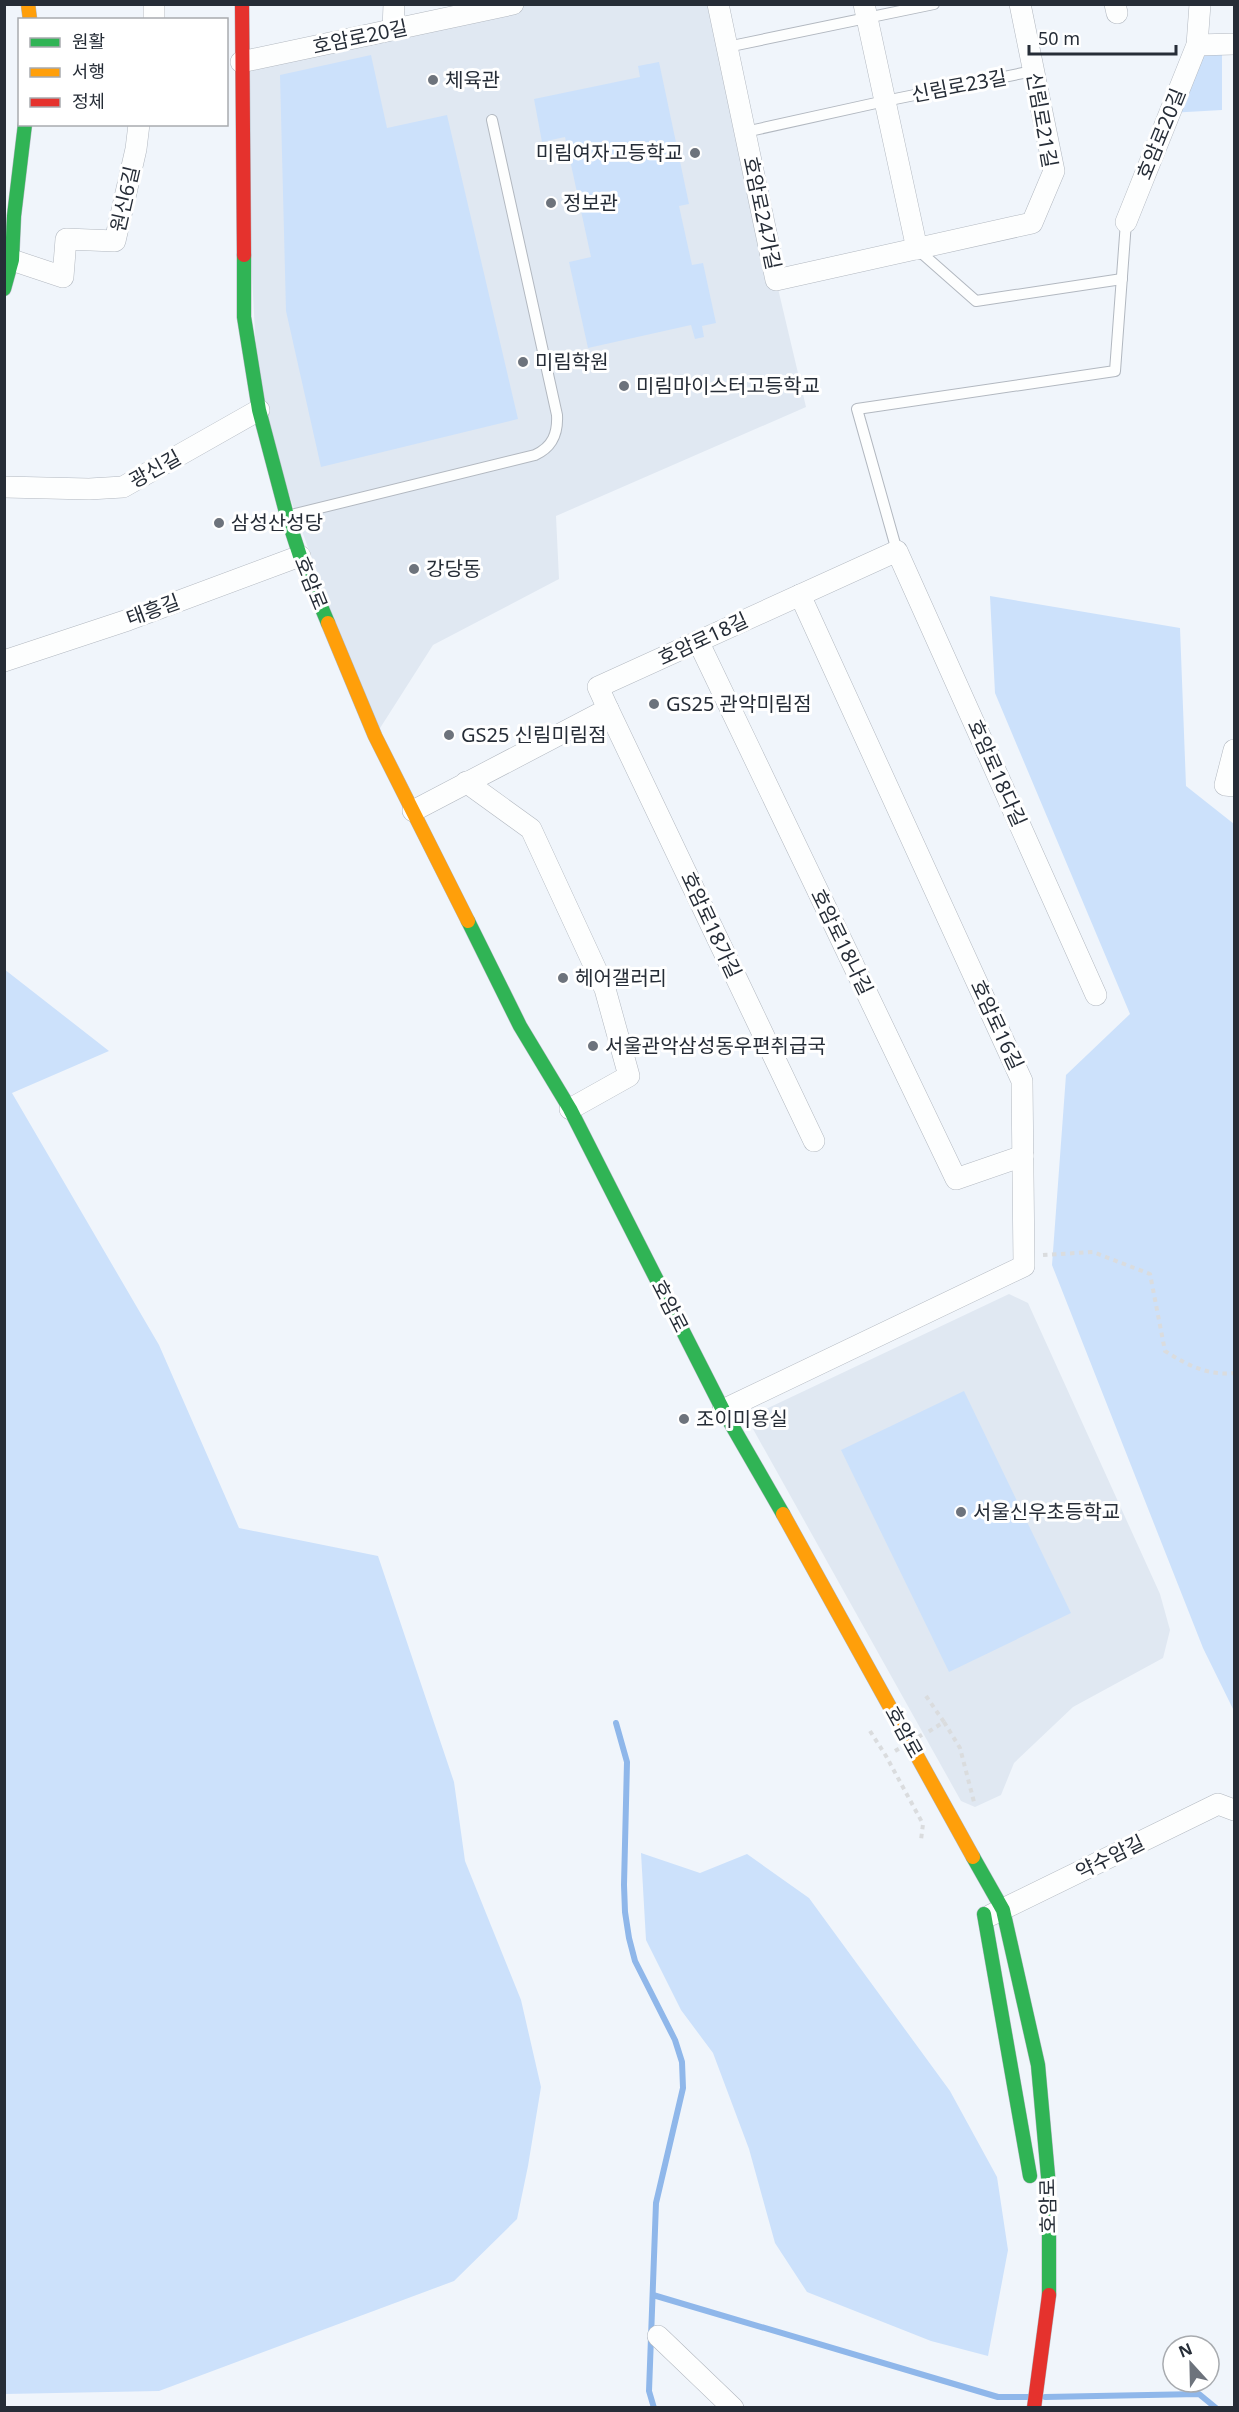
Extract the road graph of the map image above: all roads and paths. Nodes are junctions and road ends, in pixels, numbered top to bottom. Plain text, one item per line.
1 (242, 4) edge
2 (394, 4) edge
3 (718, 4) edge
4 (934, 4) edge
5 (1020, 4) edge
6 (1200, 4) edge
7 (502, 6) edge
8 (865, 11) edge
9 (393, 30) junction
10 (234, 37) edge
11 (1234, 44) edge
12 (1197, 45) junction
13 (727, 47) junction
14 (241, 62) junction
15 (1033, 71) junction
16 (885, 101) junction
17 (492, 120) dead end
18 (25, 126) edge
19 (139, 126) edge
20 (745, 132) junction
21 (9, 217) edge
22 (1126, 222) joint
23 (916, 249) junction
24 (12, 260) junction
25 (1122, 279) junction
26 (4, 289) edge
27 (243, 395) dead end
28 (254, 413) junction
29 (4, 488) edge
30 (287, 516) junction
31 (897, 550) junction
32 (296, 557) junction
33 (800, 595) junction
34 (698, 641) junction
35 (4, 661) edge
36 (608, 709) junction
37 (1234, 750) edge
38 (466, 782) junction
39 (1234, 786) edge
40 (413, 810) junction
41 (1096, 995) dead end
42 (516, 1047) dead end
43 (570, 1109) junction
44 (814, 1141) dead end
45 (1023, 1155) junction
46 (1024, 1257) junction
47 (683, 1362) dead end
48 (1234, 1373) edge
49 (723, 1410) junction
50 (728, 1446) dead end
51 (831, 1630) dead end
52 (926, 1696) dead end
53 (943, 1722) junction
54 (870, 1731) dead end
55 (895, 1752) dead end
56 (974, 1802) dead end
57 (1234, 1810) edge
58 (921, 1840) dead end
59 (956, 1854) dead end
60 (989, 1911) junction
61 (1030, 2185) dead end
62 (658, 2336) dead end
63 (733, 2408) edge
64 (1034, 2408) edge

1 - 10 main road, 호암로
2 - 9 street
3 - 13 street, 호암로24가길
4 - 8 lane
5 - 15 street, 신림로21길
6 - 12 street, 호암로20길
7 - 9 street, 호암로20길
8 - 13 lane
8 - 16 street, 신림로23길
9 - 14 street, 호암로20길
10 - 14 main road, 호암로
11 - 12 street
12 - 22 street, 호암로20길
13 - 20 street, 호암로24가길
14 - 28 main road, 호암로
15 - 16 lane, 신림로23길
15 - 23 street, 신림로21길
16 - 20 lane, 신림로23길
16 - 23 street, 신림로23길
17 - 30 lane
18 - 21 main road
19 - 24 street, 원신6길
20 - 23 street, 호암로24가길
21 - 24 main road
22 - 25 lane
23 - 25 lane
24 - 26 main road
25 - 31 lane
27 - 28 main road
28 - 29 street, 광신길
28 - 30 main road, 호암로
28 - 32 main road
30 - 32 main road, 호암로
31 - 33 street, 호암로18길
31 - 41 street, 호암로18다길
32 - 35 street, 태흥길
32 - 40 main road, 호암로
32 - 42 main road
33 - 34 street, 호암로18길
33 - 45 street, 호암로16길
34 - 36 street, 호암로18길
34 - 45 street, 호암로18나길
36 - 38 street
36 - 44 street, 호암로18가길
37 - 39 street
38 - 40 street
38 - 43 street
40 - 43 main road, 호암로
43 - 49 main road, 호암로
45 - 46 street, 호암로16길
46 - 48 path
46 - 49 street
47 - 50 main road
49 - 60 main road, 호암로
51 - 59 main road
52 - 53 path
53 - 55 path, bridge
53 - 56 path
54 - 58 path
57 - 60 street, 약수암길
60 - 61 main road
60 - 64 main road, 호암로
62 - 63 street

